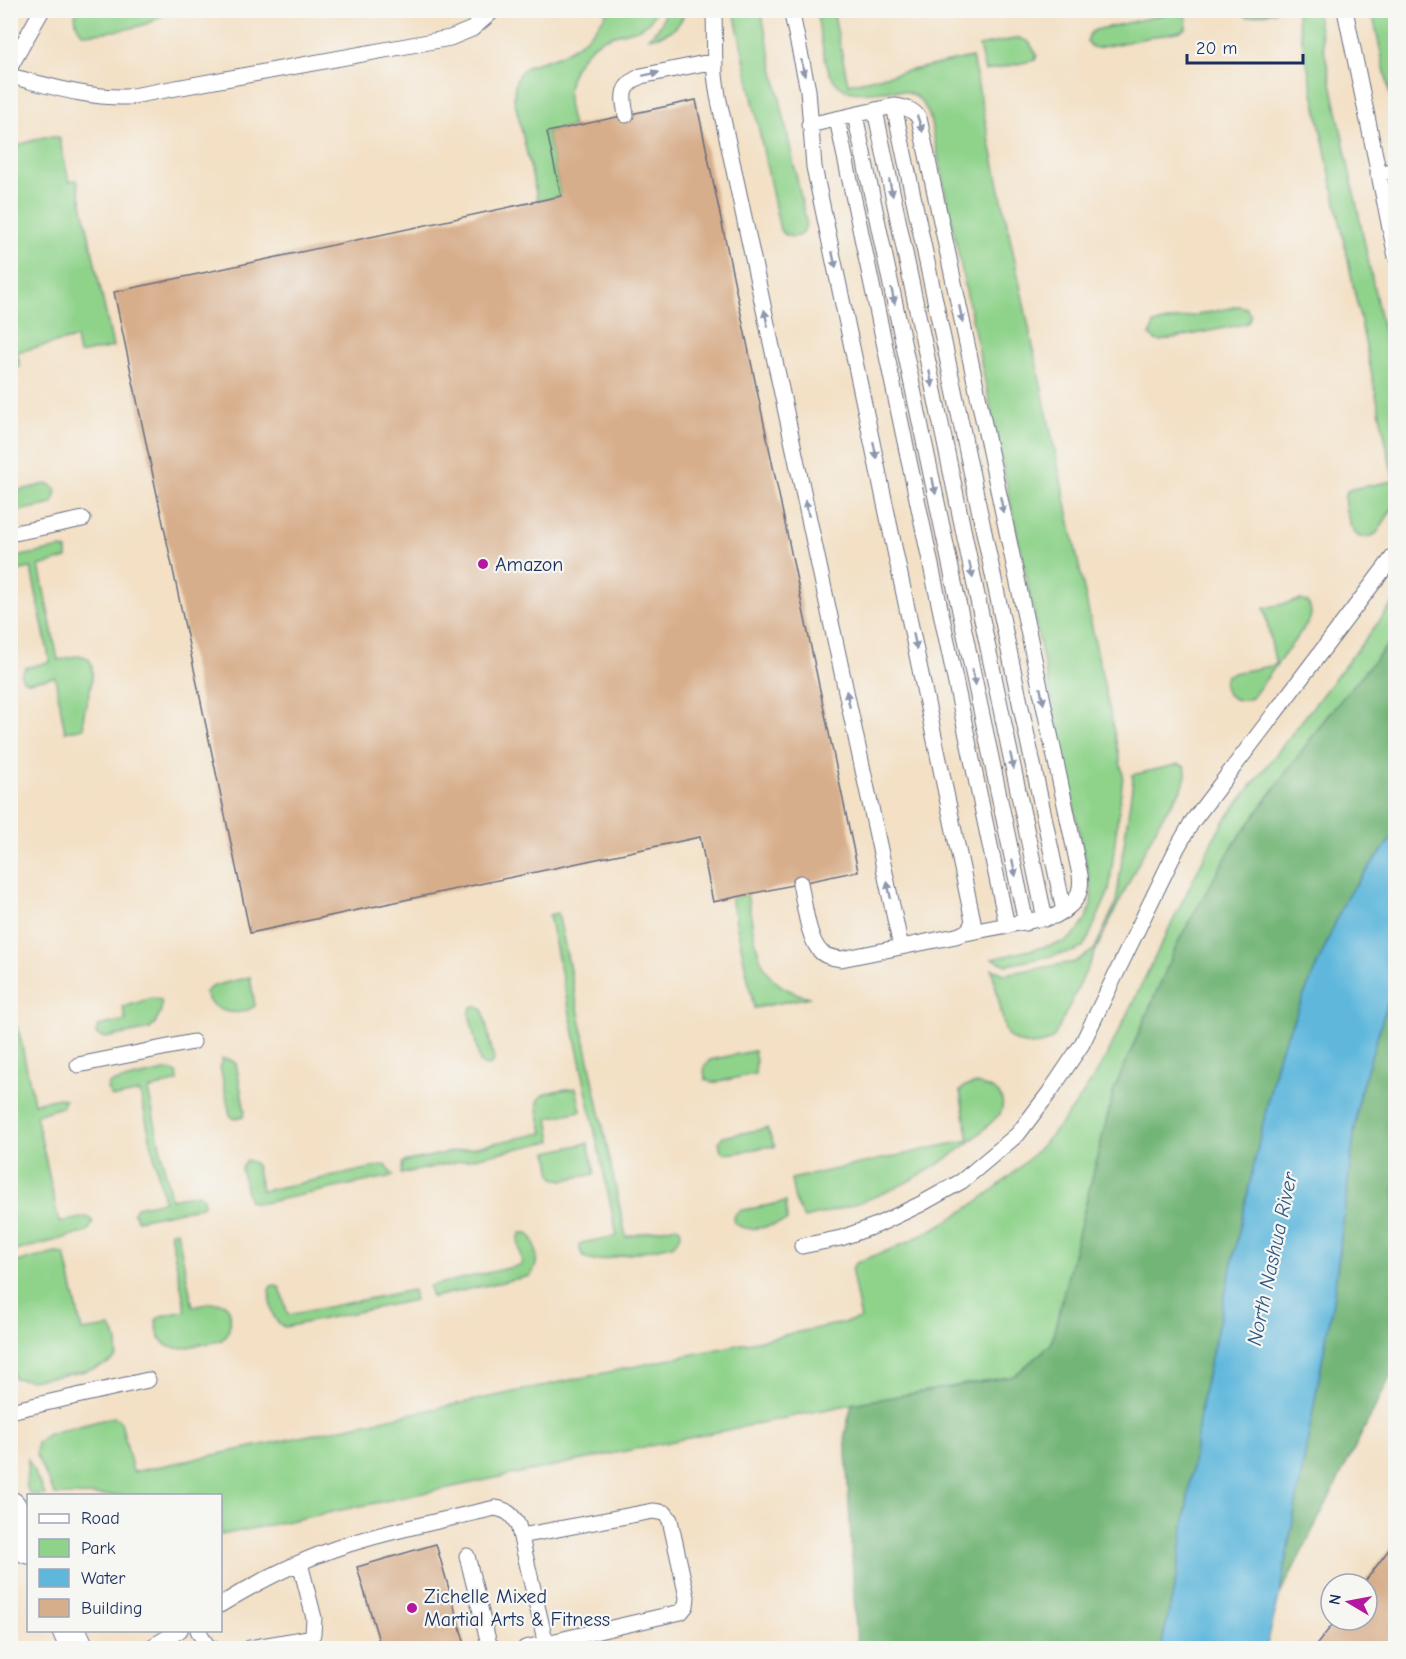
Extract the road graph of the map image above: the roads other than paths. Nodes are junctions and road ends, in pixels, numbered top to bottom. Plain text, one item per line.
1 (42, 10) edge
2 (494, 10) edge
3 (714, 10) edge
4 (791, 10) edge
5 (1345, 10) edge
6 (715, 61) junction
7 (10, 67) edge
8 (10, 76) edge
9 (894, 106) junction
10 (875, 110) junction
11 (626, 115) dead end
12 (855, 115) junction
13 (837, 119) junction
14 (809, 125) junction
15 (1395, 170) edge
16 (1378, 174) junction
17 (1395, 257) edge
18 (83, 519) dead end
19 (10, 534) edge
20 (1395, 553) edge
21 (800, 883) dead end
22 (1064, 911) junction
23 (1045, 919) junction
24 (1026, 923) junction
25 (1007, 926) junction
26 (966, 933) junction
27 (901, 947) junction
28 (193, 1042) dead end
29 (78, 1065) dead end
30 (802, 1246) dead end
31 (148, 1380) dead end
32 (10, 1411) edge
33 (10, 1508) edge
34 (521, 1536) junction
35 (27, 1544) edge
36 (467, 1556) dead end
37 (300, 1563) junction
38 (222, 1604) edge
39 (70, 1632) edge
40 (177, 1632) edge
41 (199, 1632) edge
42 (546, 1644) junction
43 (77, 1648) edge
44 (150, 1648) edge
45 (212, 1648) edge
46 (250, 1648) edge
47 (494, 1648) edge
48 (525, 1648) edge

1 - 7 lane
2 - 8 lane
3 - 6 lane
4 -> 14 lane
5 - 16 lane
11 -> 6 lane
27 -> 6 lane
9 - 10 lane
9 - 22 lane
9 -> 22 lane
10 - 12 lane
10 -> 23 lane
12 - 13 lane
12 -> 24 lane
13 - 14 lane
13 - 25 lane
14 -> 26 lane
15 - 16 lane
16 - 17 lane
18 - 19 lane
20 - 30 lane
21 - 27 lane
22 - 23 lane
23 - 24 lane
24 - 25 lane
25 - 26 lane
26 - 27 lane
28 - 29 lane
31 - 32 lane
33 - 35 main road
34 - 37 lane
34 - 42 lane
34 - 42 lane
36 - 47 lane
37 - 38 lane
37 - 46 lane
39 - 43 main road
40 - 44 lane
41 - 45 lane
42 - 48 lane

